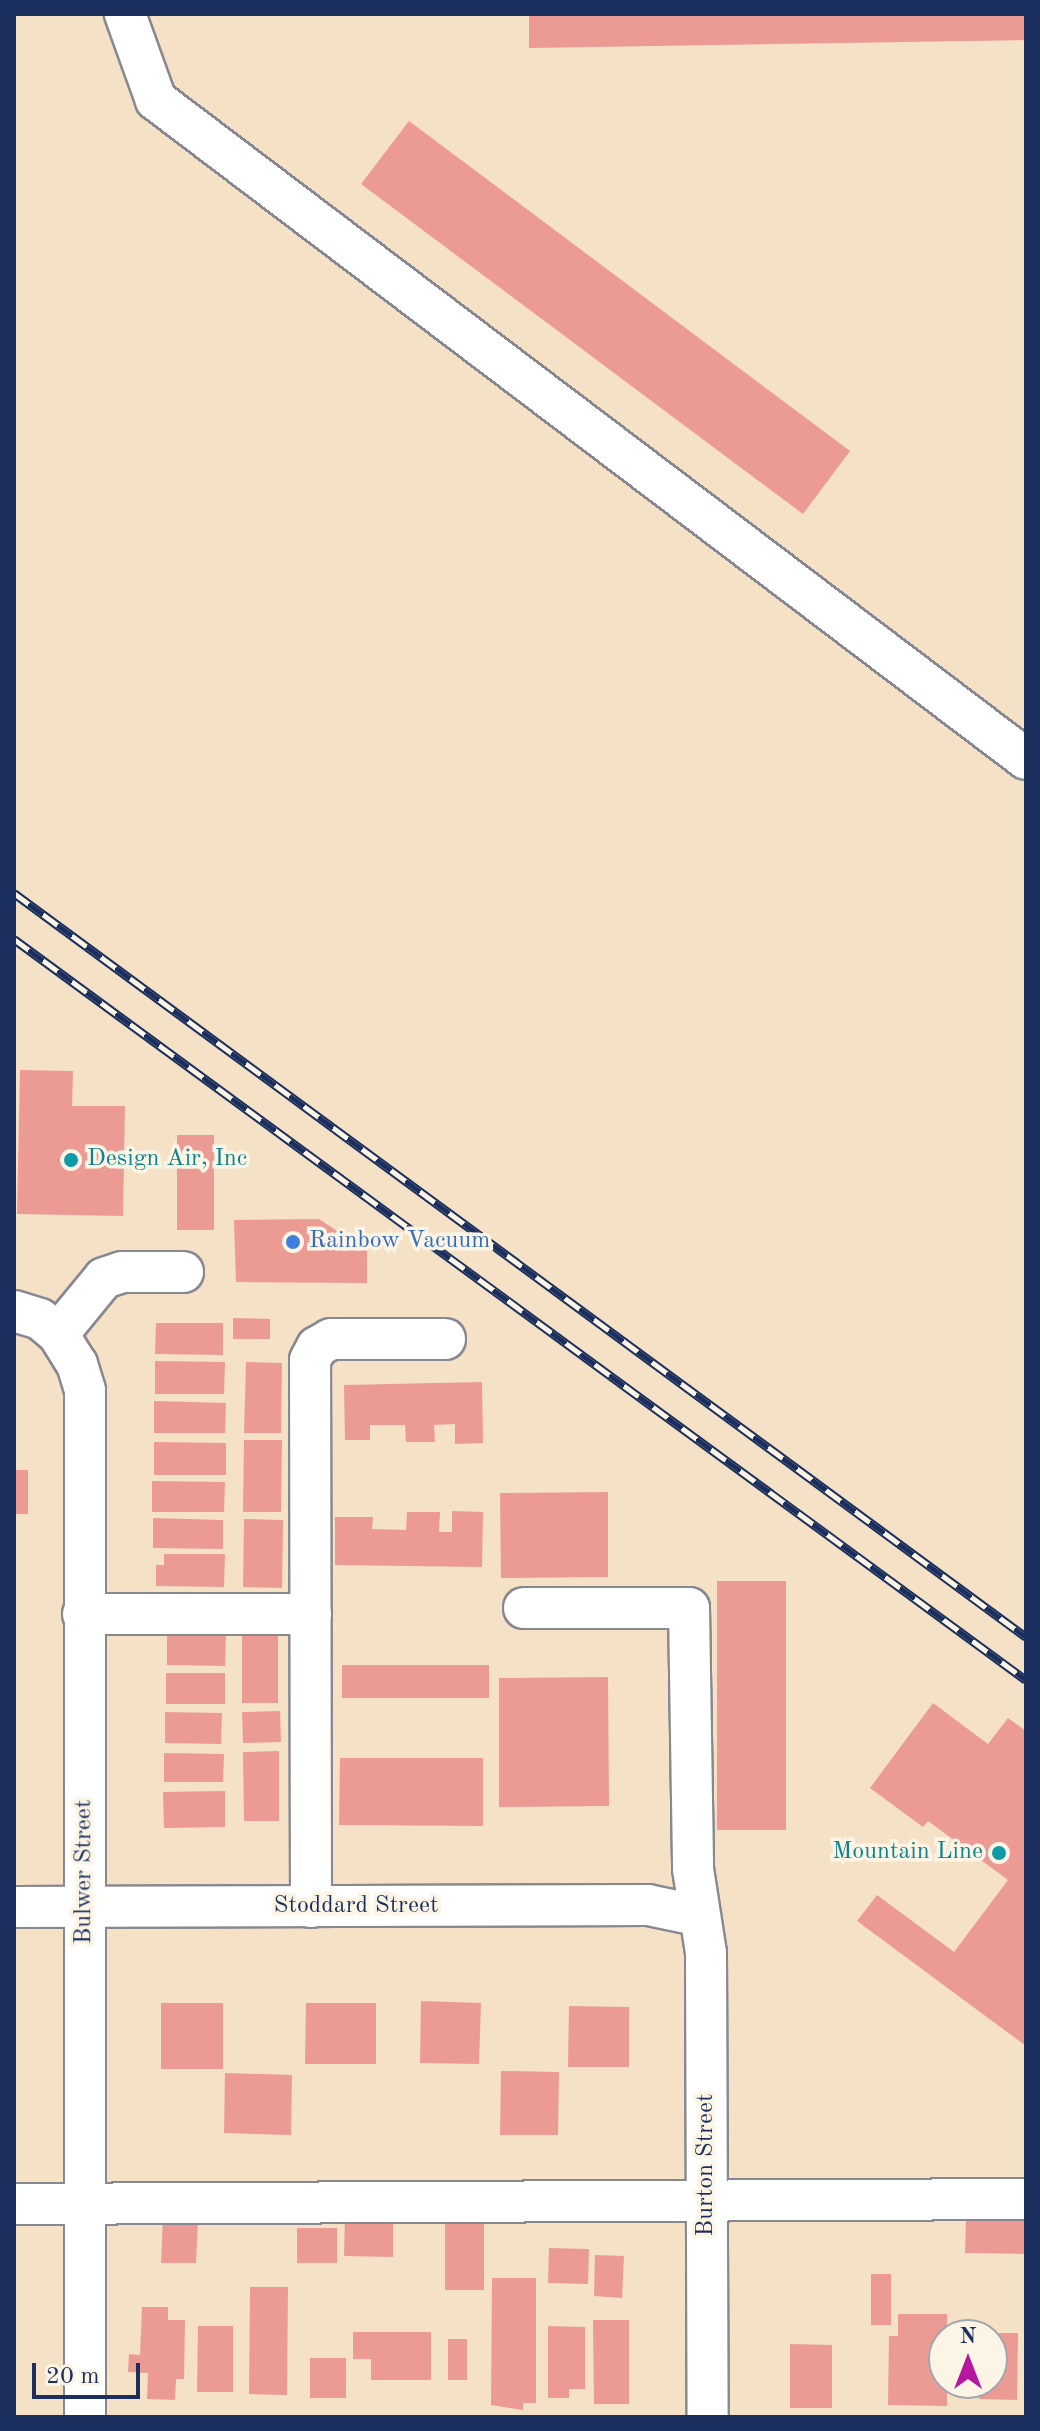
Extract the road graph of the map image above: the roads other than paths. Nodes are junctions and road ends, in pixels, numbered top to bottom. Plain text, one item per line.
1 (125, 14) edge
2 (1026, 759) edge
3 (183, 1272) dead end
4 (14, 1311) edge
5 (58, 1334) junction
6 (445, 1339) dead end
7 (524, 1608) dead end
8 (83, 1614) junction
9 (311, 1614) junction
10 (14, 1907) edge
11 (85, 1907) junction
12 (311, 1907) junction
13 (696, 1915) junction
14 (1026, 2199) edge
15 (708, 2201) junction
16 (14, 2204) edge
17 (85, 2204) junction
18 (85, 2417) edge
19 (708, 2417) edge

1 - 2 street
3 - 5 street
4 - 5 street
5 - 8 street, Bulwer Street
6 - 9 street
7 - 13 street, Burton Street
8 - 9 street
8 - 11 street, Bulwer Street
9 - 12 street
10 - 11 street, Stoddard Street
11 - 12 street, Stoddard Street
11 - 17 street, Bulwer Street
12 - 13 street, Stoddard Street
13 - 15 street, Burton Street
14 - 15 street
15 - 17 street
15 - 19 street, Burton Street
16 - 17 street
17 - 18 street, Bulwer Street

